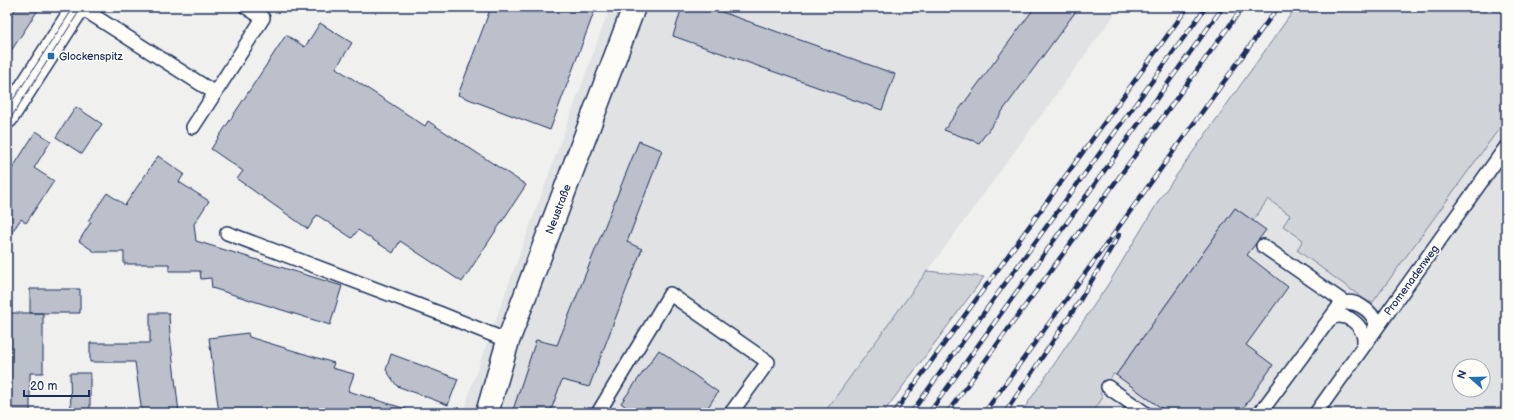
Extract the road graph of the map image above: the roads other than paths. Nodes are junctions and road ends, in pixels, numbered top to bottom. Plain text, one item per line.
1 (79, 7) edge
2 (246, 7) edge
3 (634, 7) edge
4 (215, 93) junction
5 (10, 110) edge
6 (193, 127) dead end
7 (1506, 147) edge
8 (227, 233) dead end
9 (1263, 246) dead end
10 (1344, 302) junction
11 (1326, 322) junction
12 (1373, 333) junction
13 (508, 341) junction
14 (1363, 347) junction
15 (1108, 387) dead end
16 (487, 413) edge
17 (598, 413) edge
18 (731, 413) edge
19 (1144, 413) edge
20 (1260, 413) edge
21 (1316, 413) edge

1 - 4 lane
1 - 5 street
2 - 4 lane
3 - 13 street, Neustraße
4 - 6 lane
7 - 12 lane, Promenadenweg
8 - 13 lane
9 - 10 lane
10 - 11 lane
10 - 12 lane
11 - 14 lane
11 - 20 lane
12 - 14 lane, Promenadenweg
13 - 16 street, Neustraße
14 - 21 lane, Promenadenweg
15 - 19 lane
17 - 18 lane

